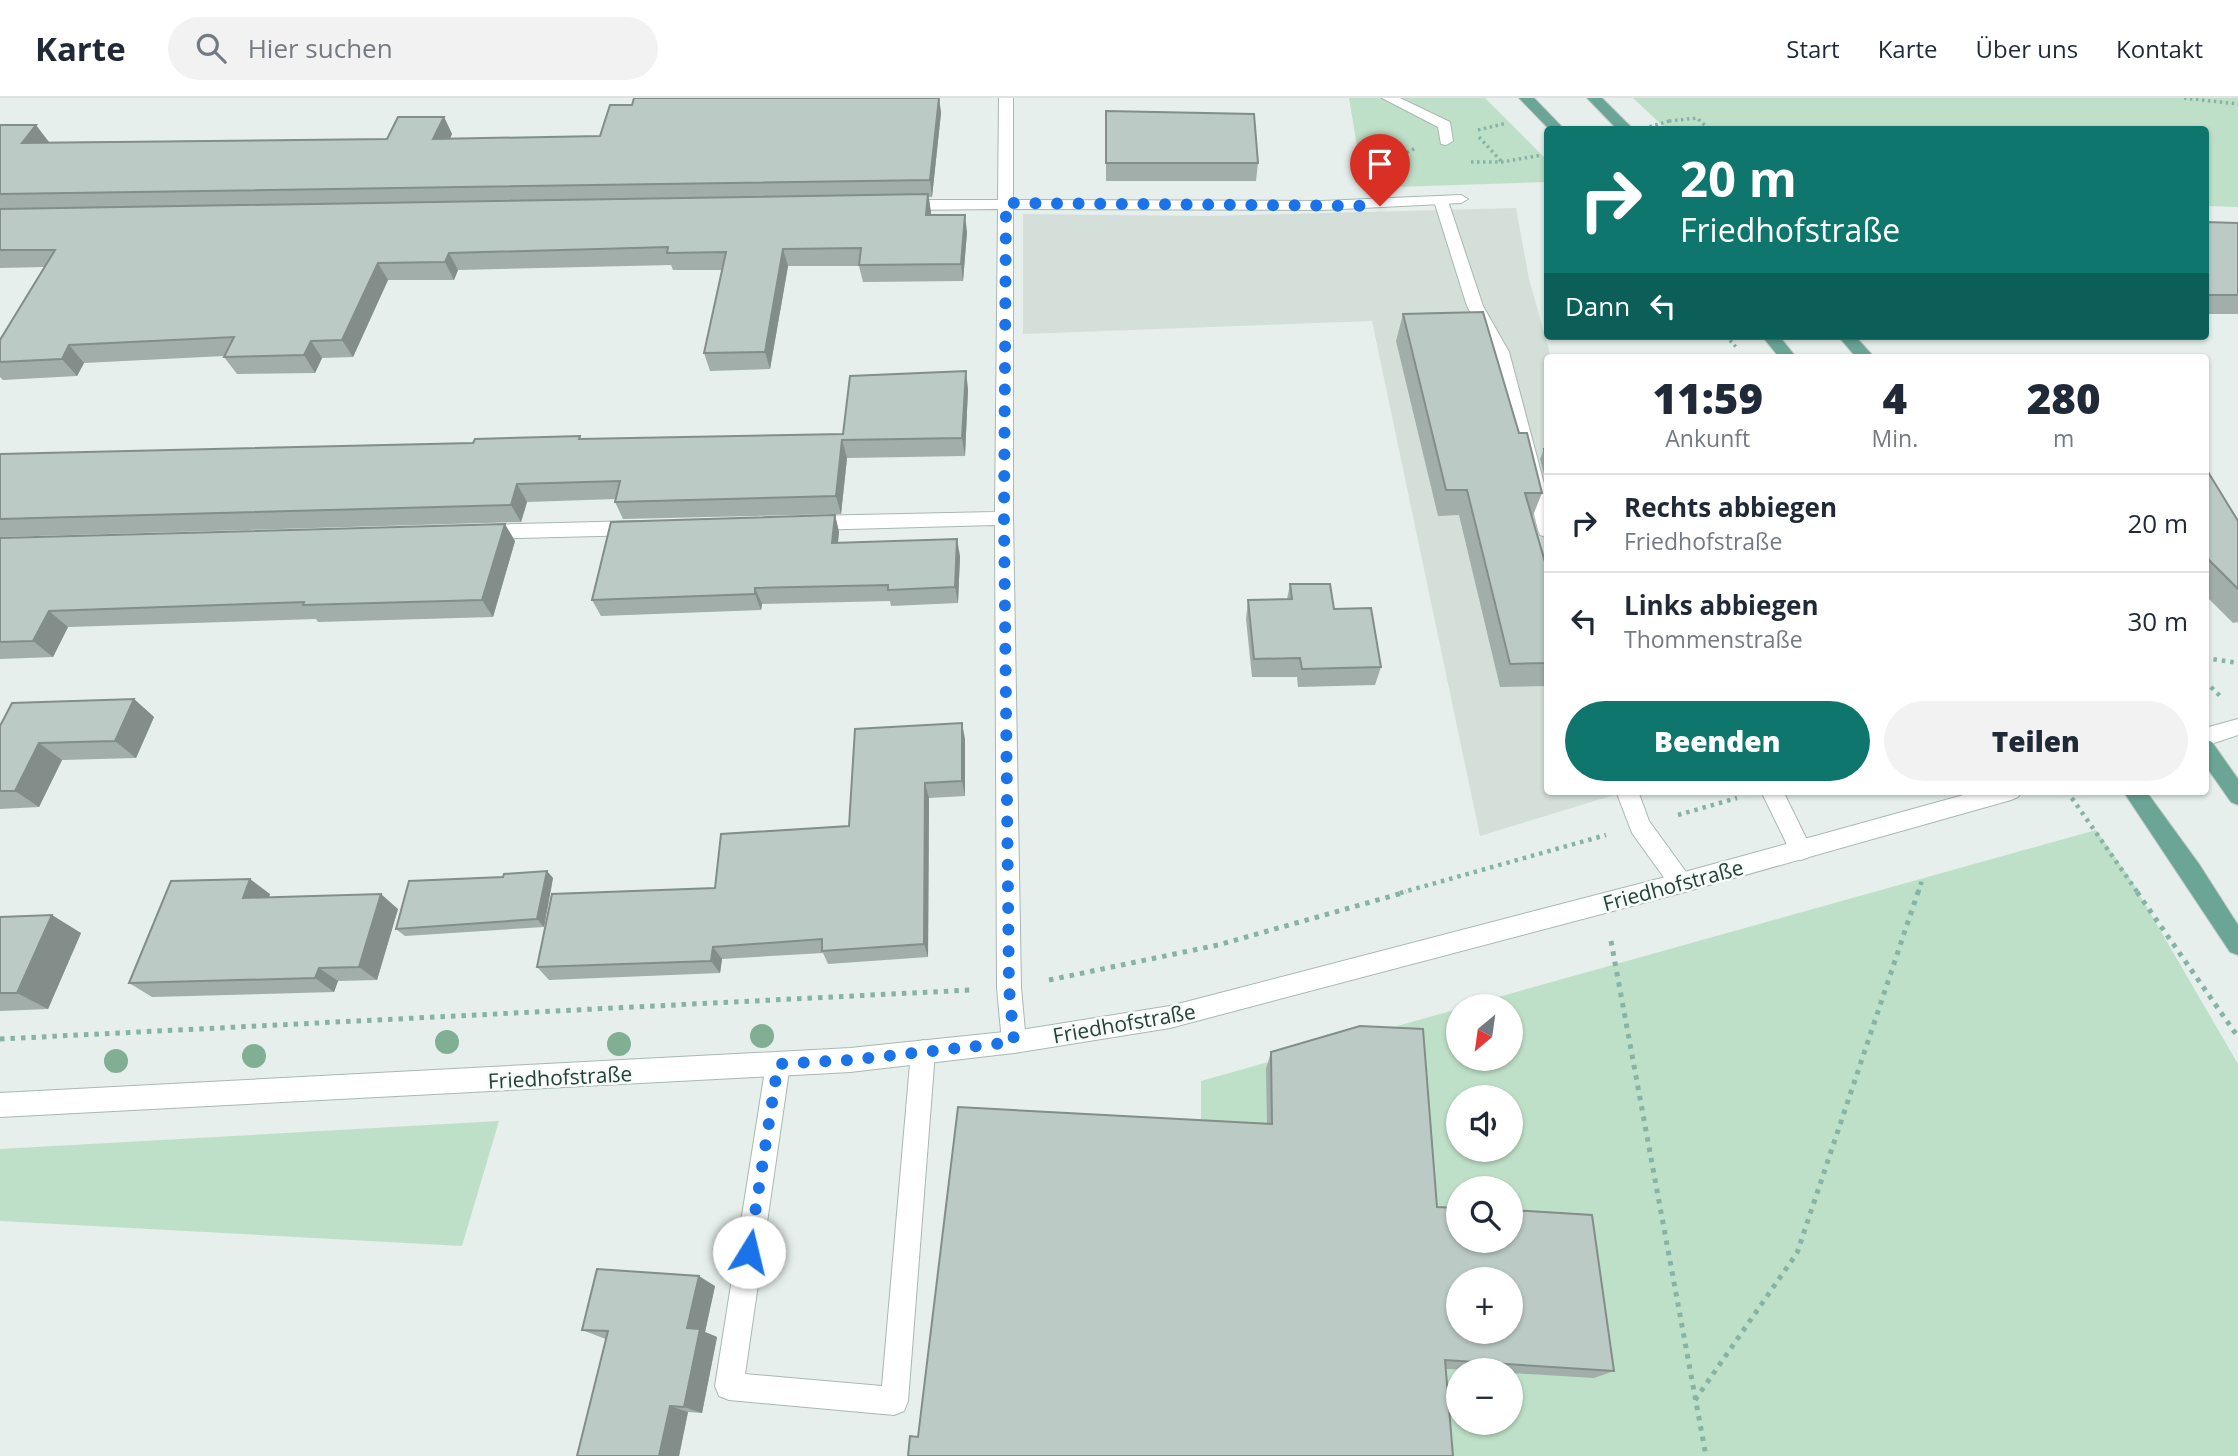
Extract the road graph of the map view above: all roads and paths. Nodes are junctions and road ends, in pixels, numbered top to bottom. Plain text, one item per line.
1 (1006, 98) edge
2 (1389, 98) edge
3 (1526, 98) edge
4 (1594, 98) edge
5 (2184, 98) edge
6 (2238, 104) edge
7 (1516, 121) dead end
8 (1554, 126) edge
9 (1624, 126) edge
10 (1652, 126) edge
11 (1706, 126) edge
12 (1446, 141) joint
13 (1544, 155) edge
14 (1526, 159) dead end
15 (1502, 162) dead end
16 (1461, 199) dead end
17 (1441, 201) junction
18 (1006, 203) junction
19 (884, 205) edge
20 (1380, 206) junction
21 (1773, 340) edge
22 (1850, 340) edge
23 (1785, 354) edge
24 (1863, 354) edge
25 (1544, 518) edge
26 (1004, 519) junction
27 (799, 524) edge
28 (662, 527) edge
29 (457, 532) edge
30 (2209, 659) edge
31 (2238, 663) edge
32 (2238, 727) edge
33 (2209, 736) edge
34 (2209, 754) edge
35 (1628, 795) edge
36 (1747, 795) edge
37 (1774, 795) edge
38 (1997, 795) edge
39 (2070, 795) edge
40 (2137, 795) edge
41 (2238, 796) edge
42 (1640, 826) junction
43 (1801, 850) junction
44 (1923, 877) dead end
45 (1681, 883) junction
46 (1604, 904) junction
47 (2238, 945) edge
48 (1009, 988) junction
49 (2238, 1037) edge
50 (0, 1039) edge
51 (1014, 1042) junction
52 (923, 1052) junction
53 (778, 1064) junction
54 (0, 1105) edge
55 (1695, 1400) junction
56 (1706, 1456) edge

1 - 18 street
2 - 12 street
3 - 8 main road
4 - 9 main road
5 - 6 path
7 - 15 path
10 - 11 path, bridge
12 - 20 path
13 - 14 path
16 - 17 street
17 - 20 street
17 - 25 street
18 - 19 street
18 - 20 street
18 - 26 street
21 - 23 main road
22 - 24 main road
26 - 27 street
26 - 48 street
28 - 29 street
30 - 31 path
32 - 33 street
34 - 41 main road
35 - 42 street
36 - 42 path
37 - 43 street
38 - 43 street, Friedhofstraße
39 - 49 path
40 - 47 main road
42 - 45 street
42 - 48 path
43 - 45 street, Friedhofstraße
44 - 55 path
45 - 46 street, Friedhofstraße
46 - 51 street, Friedhofstraße
46 - 55 path
48 - 50 path
48 - 51 street
51 - 52 street, Friedhofstraße
52 - 53 street, Friedhofstraße
52 - 53 street
53 - 54 street, Friedhofstraße
55 - 56 path

